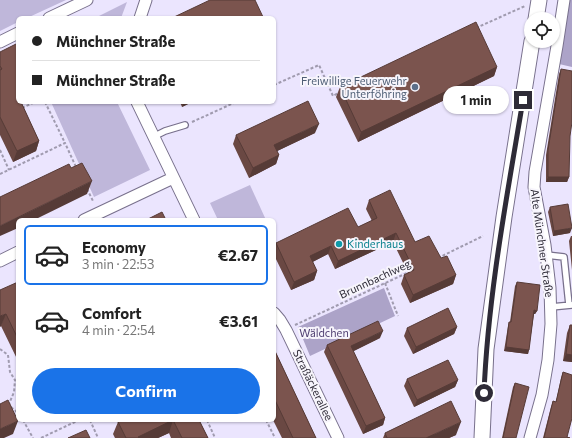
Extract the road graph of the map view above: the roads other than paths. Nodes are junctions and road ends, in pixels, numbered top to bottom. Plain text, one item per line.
1 (87, 0) edge
2 (146, 0) edge
3 (564, 0) edge
4 (53, 16) edge
5 (141, 16) edge
6 (16, 34) edge
7 (0, 42) edge
8 (531, 48) edge
9 (138, 104) edge
10 (185, 125) road end
11 (153, 137) junction
12 (173, 178) junction
13 (88, 218) edge
14 (193, 218) edge
15 (16, 253) edge
16 (546, 255) junction
17 (0, 261) edge
18 (571, 305) edge
19 (550, 307) junction
20 (276, 315) edge
21 (338, 438) edge
22 (482, 438) edge
23 (530, 438) edge

1 - 4 street
2 - 5 street
3 - 16 street, Alte Münchner Straße
6 - 7 street
8 - 22 main road
9 - 11 street
10 - 11 lane
11 - 12 street
12 - 13 street
12 - 14 street
15 - 17 street
16 - 18 lane
16 - 19 street, Alte Münchner Straße
18 - 19 lane
19 - 23 street, Alte Münchner Straße
20 - 21 street, Straßäckerallee

